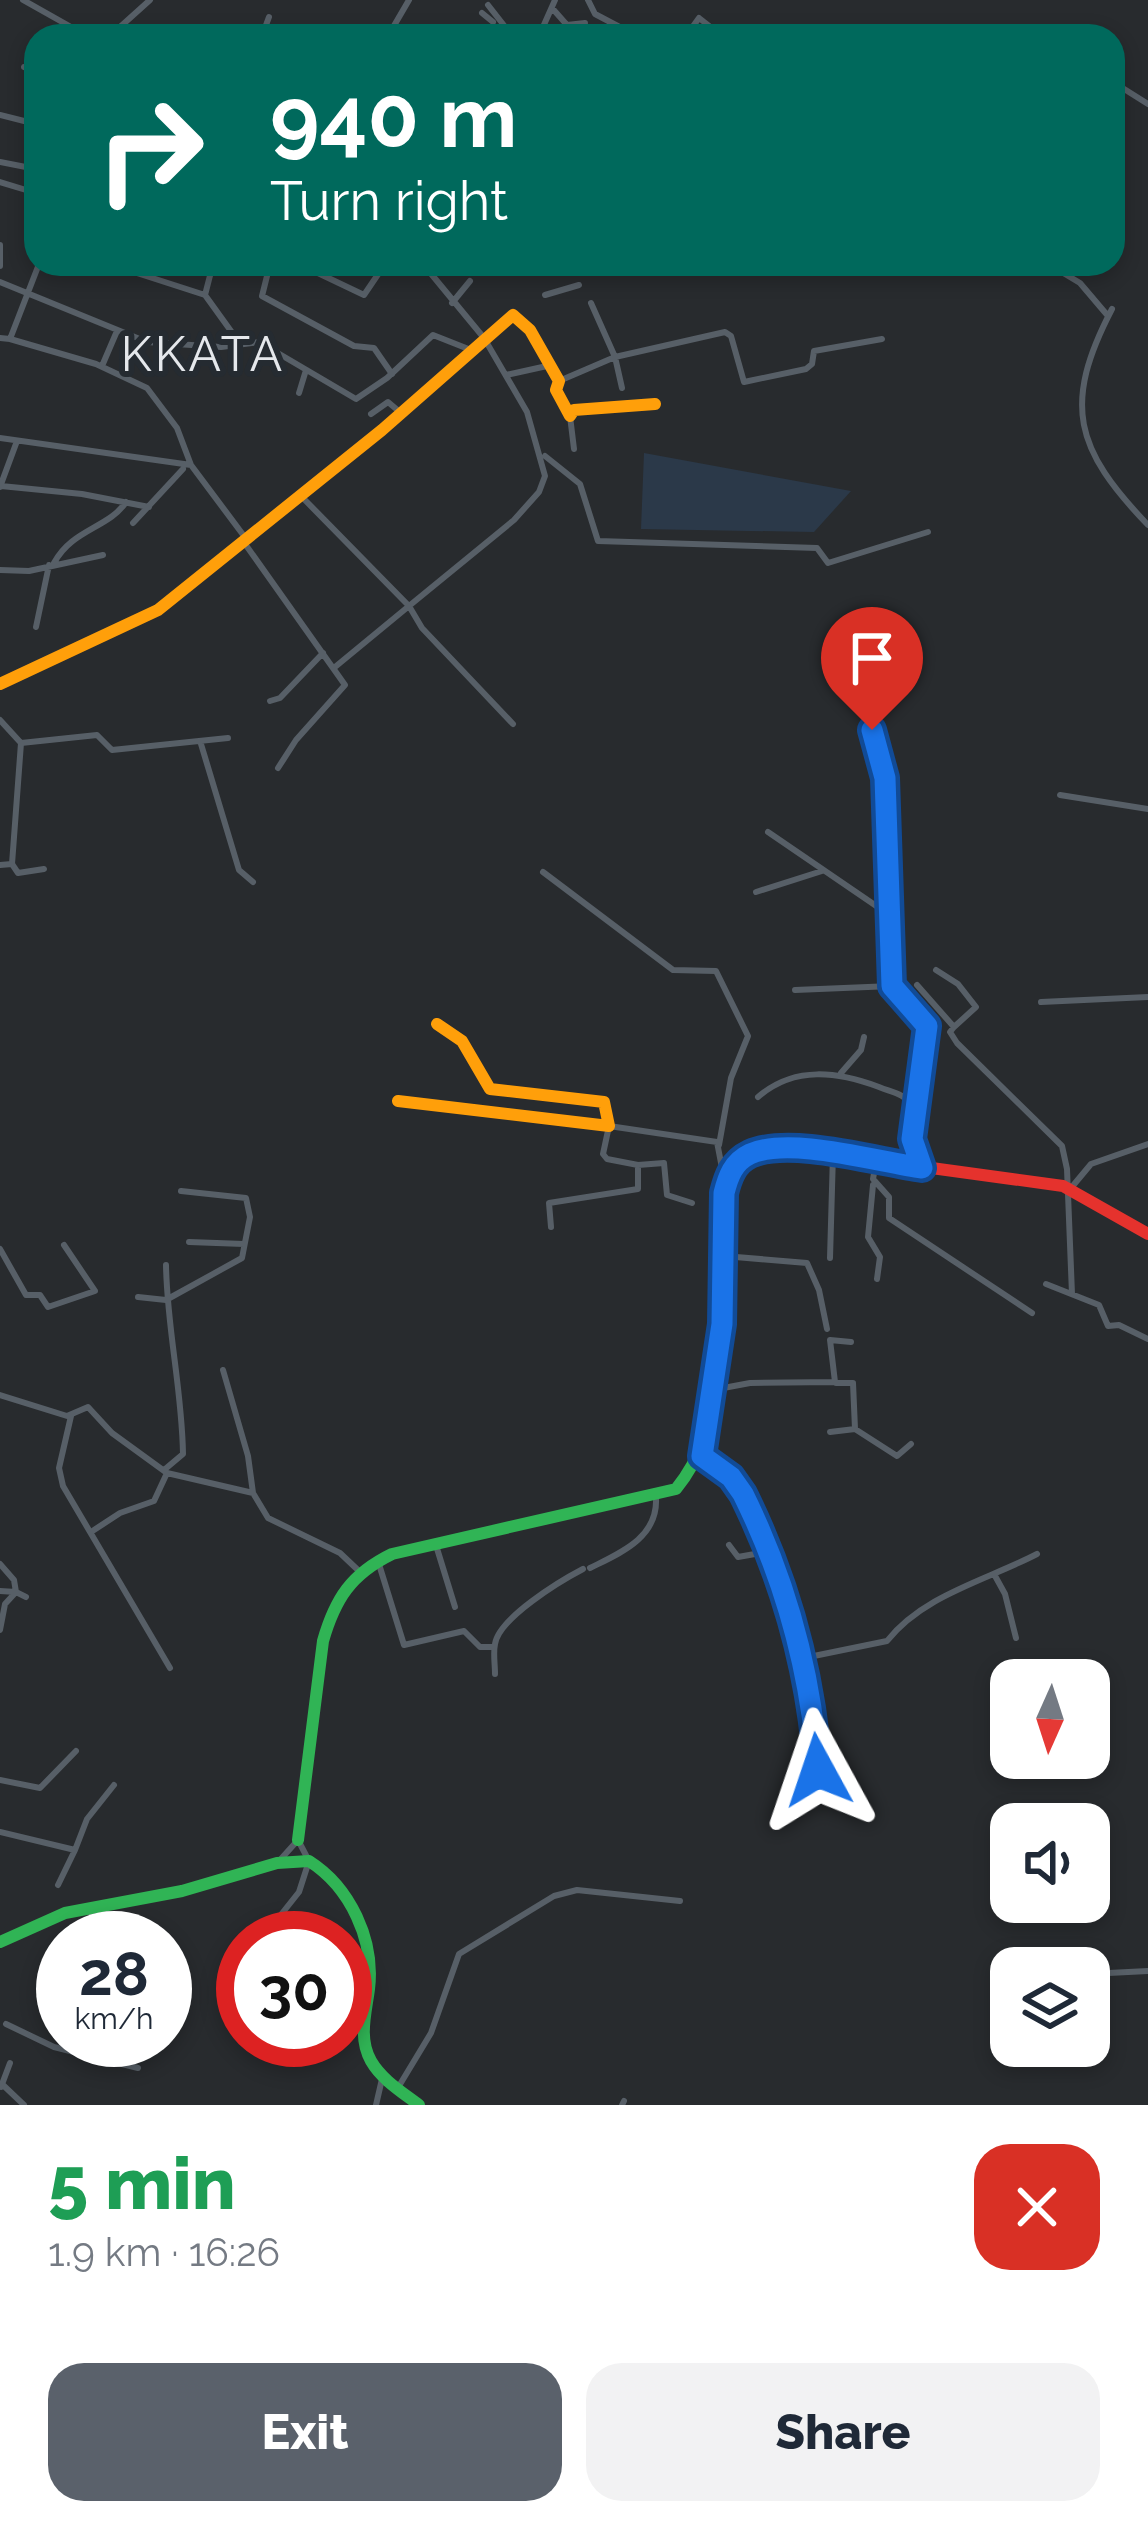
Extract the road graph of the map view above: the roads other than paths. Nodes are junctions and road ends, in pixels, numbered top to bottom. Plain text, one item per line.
1 (588, 0) edge
2 (26, 1) edge
3 (146, 1) edge
4 (553, 4) edge
5 (488, 5) dead end
6 (482, 13) dead end
7 (269, 17) dead end
8 (493, 22) dead end
9 (59, 24) edge
10 (122, 24) edge
11 (266, 24) edge
12 (503, 24) edge
13 (577, 24) edge
14 (614, 24) edge
15 (0, 245) edge
16 (0, 266) edge
17 (34, 276) edge
18 (146, 276) edge
19 (210, 276) edge
20 (267, 276) edge
21 (324, 276) edge
22 (377, 276) edge
23 (435, 276) edge
24 (1068, 276) edge
25 (470, 281) dead end
26 (0, 282) edge
27 (579, 285) dead end
28 (28, 290) junction
29 (205, 295) junction
30 (545, 295) dead end
31 (452, 303) junction
32 (591, 303) dead end
33 (117, 331) junction
34 (484, 338) junction
35 (5, 339) edge
36 (882, 340) dead end
37 (241, 345) junction
38 (471, 350) junction
39 (615, 357) junction
40 (547, 366) junction
41 (102, 367) junction
42 (306, 370) junction
43 (392, 374) junction
44 (506, 375) junction
45 (559, 382) junction
46 (622, 388) dead end
47 (299, 393) dead end
48 (655, 404) dead end
49 (400, 413) junction
50 (371, 414) dead end
51 (569, 416) junction
52 (0, 438) edge
53 (17, 440) junction
54 (574, 449) dead end
55 (542, 453) junction
56 (188, 466) junction
57 (0, 486) edge
58 (300, 493) junction
59 (126, 502) junction
60 (149, 507) junction
61 (133, 523) dead end
62 (1148, 525) edge
63 (928, 532) dead end
64 (243, 537) junction
65 (104, 555) dead end
66 (51, 564) junction
67 (0, 570) edge
68 (409, 606) junction
69 (36, 627) dead end
70 (323, 652) junction
71 (335, 667) junction
72 (858, 672) dead end
73 (0, 684) edge
74 (270, 701) dead end
75 (0, 720) edge
76 (514, 724) dead end
77 (228, 738) dead end
78 (21, 743) junction
79 (200, 744) junction
80 (278, 768) dead end
81 (1060, 795) dead end
82 (1148, 809) edge
83 (767, 832) dead end
84 (12, 864) junction
85 (0, 865) edge
86 (44, 869) dead end
87 (822, 871) junction
88 (543, 872) dead end
89 (254, 882) dead end
90 (756, 892) dead end
91 (888, 914) junction
92 (936, 970) dead end
93 (917, 985) dead end
94 (892, 986) junction
95 (795, 990) dead end
96 (1148, 997) edge
97 (1041, 1002) dead end
98 (436, 1024) dead end
99 (954, 1027) junction
100 (864, 1037) dead end
101 (841, 1073) junction
102 (758, 1097) dead end
103 (398, 1101) dead end
104 (914, 1111) junction
105 (609, 1126) junction
106 (1148, 1144) edge
107 (719, 1145) junction
108 (833, 1154) junction
109 (876, 1161) junction
110 (638, 1165) junction
111 (922, 1168) junction
112 (873, 1179) junction
113 (726, 1187) junction
114 (1068, 1187) junction
115 (181, 1191) dead end
116 (692, 1203) dead end
117 (551, 1227) dead end
118 (1148, 1234) edge
119 (189, 1241) dead end
120 (244, 1244) junction
121 (64, 1245) dead end
122 (0, 1250) edge
123 (724, 1256) junction
124 (830, 1258) dead end
125 (166, 1265) dead end
126 (878, 1279) dead end
127 (1046, 1284) dead end
128 (1072, 1294) junction
129 (138, 1298) dead end
130 (166, 1300) junction
131 (1032, 1313) dead end
132 (827, 1329) dead end
133 (1148, 1339) edge
134 (851, 1342) dead end
135 (223, 1370) dead end
136 (836, 1383) dead end
137 (718, 1389) dead end
138 (1, 1393) edge
139 (70, 1416) junction
140 (911, 1444) dead end
141 (702, 1456) junction
142 (165, 1472) junction
143 (253, 1492) junction
144 (656, 1498) dead end
145 (93, 1532) junction
146 (435, 1542) junction
147 (729, 1545) dead end
148 (766, 1552) dead end
149 (1037, 1554) dead end
150 (378, 1561) junction
151 (0, 1564) edge
152 (359, 1571) junction
153 (994, 1574) junction
154 (0, 1591) edge
155 (16, 1592) junction
156 (26, 1597) dead end
157 (455, 1607) dead end
158 (0, 1630) edge
159 (1016, 1638) dead end
160 (494, 1647) junction
161 (804, 1658) junction
162 (170, 1668) dead end
163 (495, 1674) dead end
164 (76, 1751) dead end
165 (0, 1780) edge
166 (114, 1785) dead end
167 (824, 1791) dead end
168 (0, 1832) edge
169 (298, 1840) junction
170 (75, 1850) junction
171 (309, 1861) junction
172 (277, 1863) junction
173 (58, 1885) dead end
174 (680, 1901) dead end
175 (284, 1911) edge
176 (0, 1942) edge
177 (1148, 1971) edge
178 (1110, 1973) edge
179 (6, 2024) dead end
180 (36, 2033) edge
181 (10, 2062) dead end
182 (382, 2075) junction
183 (1, 2086) edge
184 (398, 2088) junction
185 (24, 2105) edge
186 (376, 2105) edge
187 (419, 2105) edge

1 - 14 street
2 - 9 street
3 - 10 street
4 - 13 street
5 - 12 street
6 - 8 street
7 - 11 street
15 - 16 street
17 - 28 street
18 - 29 street
19 - 29 street
20 - 43 street
21 - 22 street
23 - 31 street
24 - 62 street
25 - 31 street
26 - 28 street
27 - 30 street
28 - 33 street
28 - 35 street
29 - 37 street
31 - 34 street
32 - 39 street
33 - 37 street
33 - 41 street
34 - 38 street
34 - 40 street
34 - 44 street
35 - 41 street
36 - 39 street
37 - 42 street
38 - 43 street
38 - 49 street
39 - 45 street
39 - 46 street
40 - 44 street
40 - 45 street
41 - 56 street
42 - 43 street
42 - 47 street
44 - 55 street
45 - 51 street
48 - 51 street
49 - 50 street
49 - 58 street
51 - 54 street
52 - 53 street
53 - 56 street
53 - 57 street
55 - 63 street
55 - 68 street
56 - 60 street
56 - 64 street
57 - 59 street
58 - 64 street
58 - 68 street
59 - 60 street
59 - 66 street
60 - 61 street
64 - 70 street
64 - 73 street
65 - 66 street
66 - 67 street
66 - 69 street
68 - 71 street
68 - 76 street
70 - 71 street
70 - 74 street
71 - 80 street
72 - 91 street
75 - 78 street
77 - 79 street
78 - 79 street
78 - 84 street
79 - 89 street
81 - 82 street
83 - 87 street
84 - 85 street
84 - 86 street
87 - 90 street
87 - 91 street
88 - 107 street
91 - 94 street
92 - 99 street
93 - 99 street
94 - 95 street
94 - 104 street
96 - 97 street
98 - 105 street
99 - 114 street
100 - 101 street
101 - 102 street
101 - 104 street
103 - 105 street
104 - 111 street
105 - 107 street
105 - 110 street
106 - 114 street
107 - 113 street
108 - 109 street
108 - 113 street
108 - 124 street
109 - 111 street
109 - 112 street
110 - 116 street
110 - 117 street
111 - 114 street
112 - 126 street
112 - 131 street
113 - 123 street
114 - 118 street
114 - 128 street
115 - 120 street
119 - 120 street
120 - 130 street
121 - 122 street
123 - 132 street
123 - 141 street
125 - 130 street
127 - 128 street
128 - 133 street
129 - 130 street
130 - 142 street
134 - 137 street
135 - 143 street
136 - 140 street
138 - 139 street
139 - 142 street
139 - 145 street
141 - 146 street
141 - 161 street
142 - 143 street
142 - 145 street
143 - 152 street
144 - 160 street
145 - 162 street
146 - 150 street
146 - 157 street
147 - 148 street
149 - 153 street
150 - 152 street
150 - 160 street
151 - 155 street
152 - 169 street
153 - 159 street
153 - 161 street
154 - 155 street
155 - 156 street
155 - 158 street
160 - 163 street
161 - 167 street
164 - 165 street
166 - 170 street
168 - 170 street
169 - 171 street
169 - 172 street
170 - 173 street
171 - 172 street
171 - 175 street
171 - 182 street
172 - 176 street
174 - 184 street
177 - 178 street
179 - 180 street
181 - 183 street
182 - 184 street
182 - 186 street
183 - 185 street
184 - 187 street

